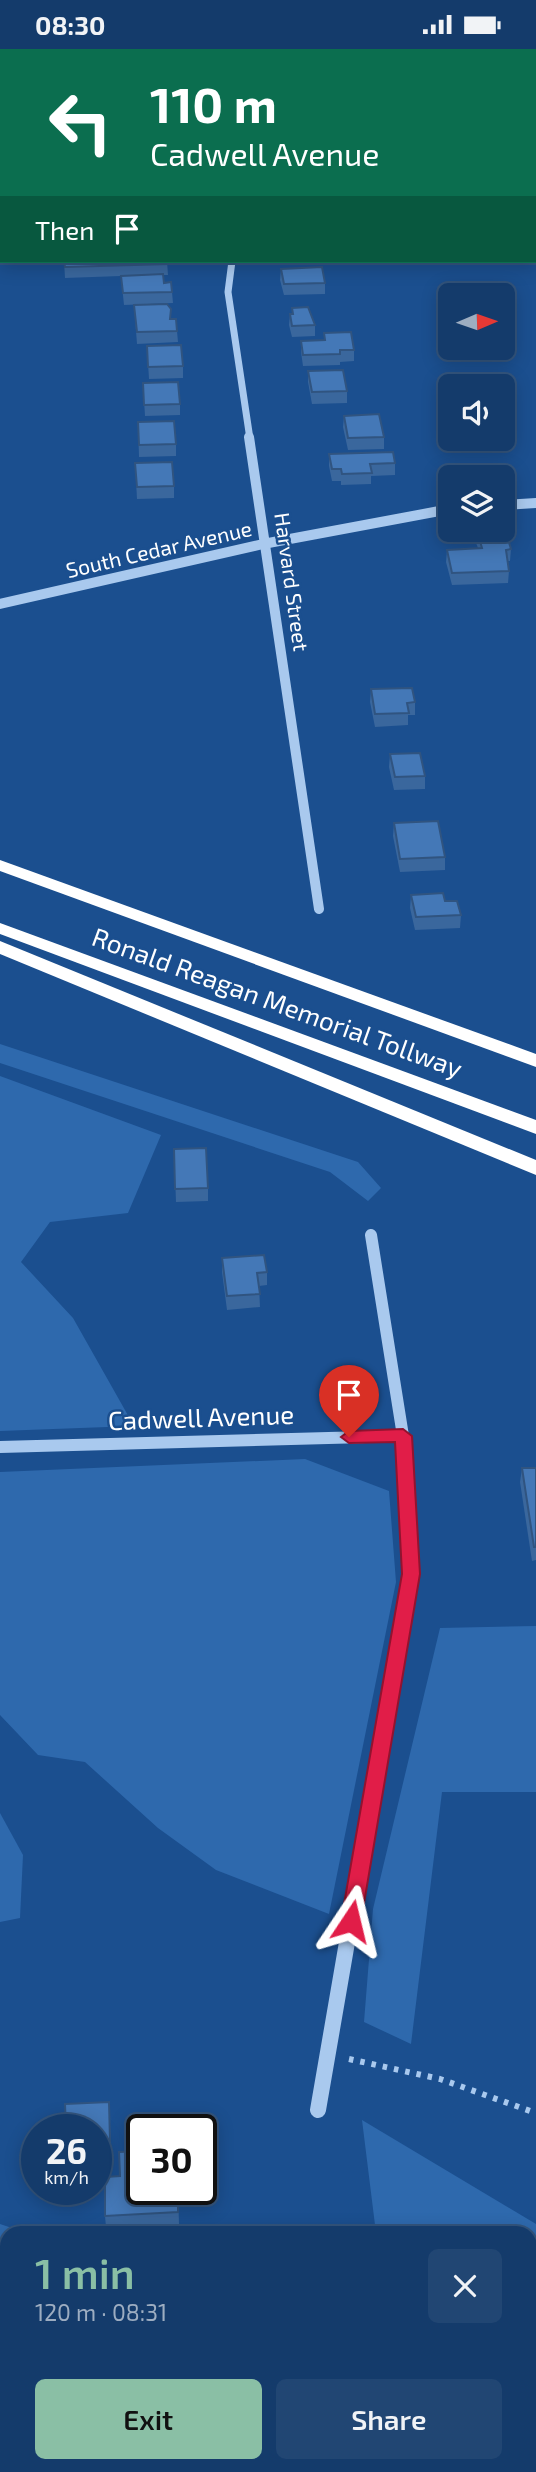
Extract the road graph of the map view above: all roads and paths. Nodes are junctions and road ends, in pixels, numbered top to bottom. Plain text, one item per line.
1 (232, 263) edge
2 (536, 503) edge
3 (515, 504) edge
4 (438, 511) edge
5 (263, 544) junction
6 (0, 604) edge
7 (0, 865) edge
8 (319, 909) dead end
9 (0, 928) edge
10 (0, 947) edge
11 (536, 1061) edge
12 (536, 1126) edge
13 (536, 1168) edge
14 (371, 1235) dead end
15 (403, 1436) junction
16 (0, 1447) edge
17 (328, 2054) junction
18 (317, 2110) dead end
19 (536, 2113) edge

1 - 5 street, Harvard Street
2 - 3 street
4 - 5 street, South Cedar Avenue
5 - 6 street, South Cedar Avenue
5 - 8 street, Harvard Street
7 - 11 highway, Ronald Reagan Memorial Tollway
9 - 12 highway, Ronald Reagan Memorial Tollway
10 - 13 highway
14 - 15 street
15 - 16 street, Cadwell Avenue
15 - 17 street
17 - 18 street
17 - 19 path

